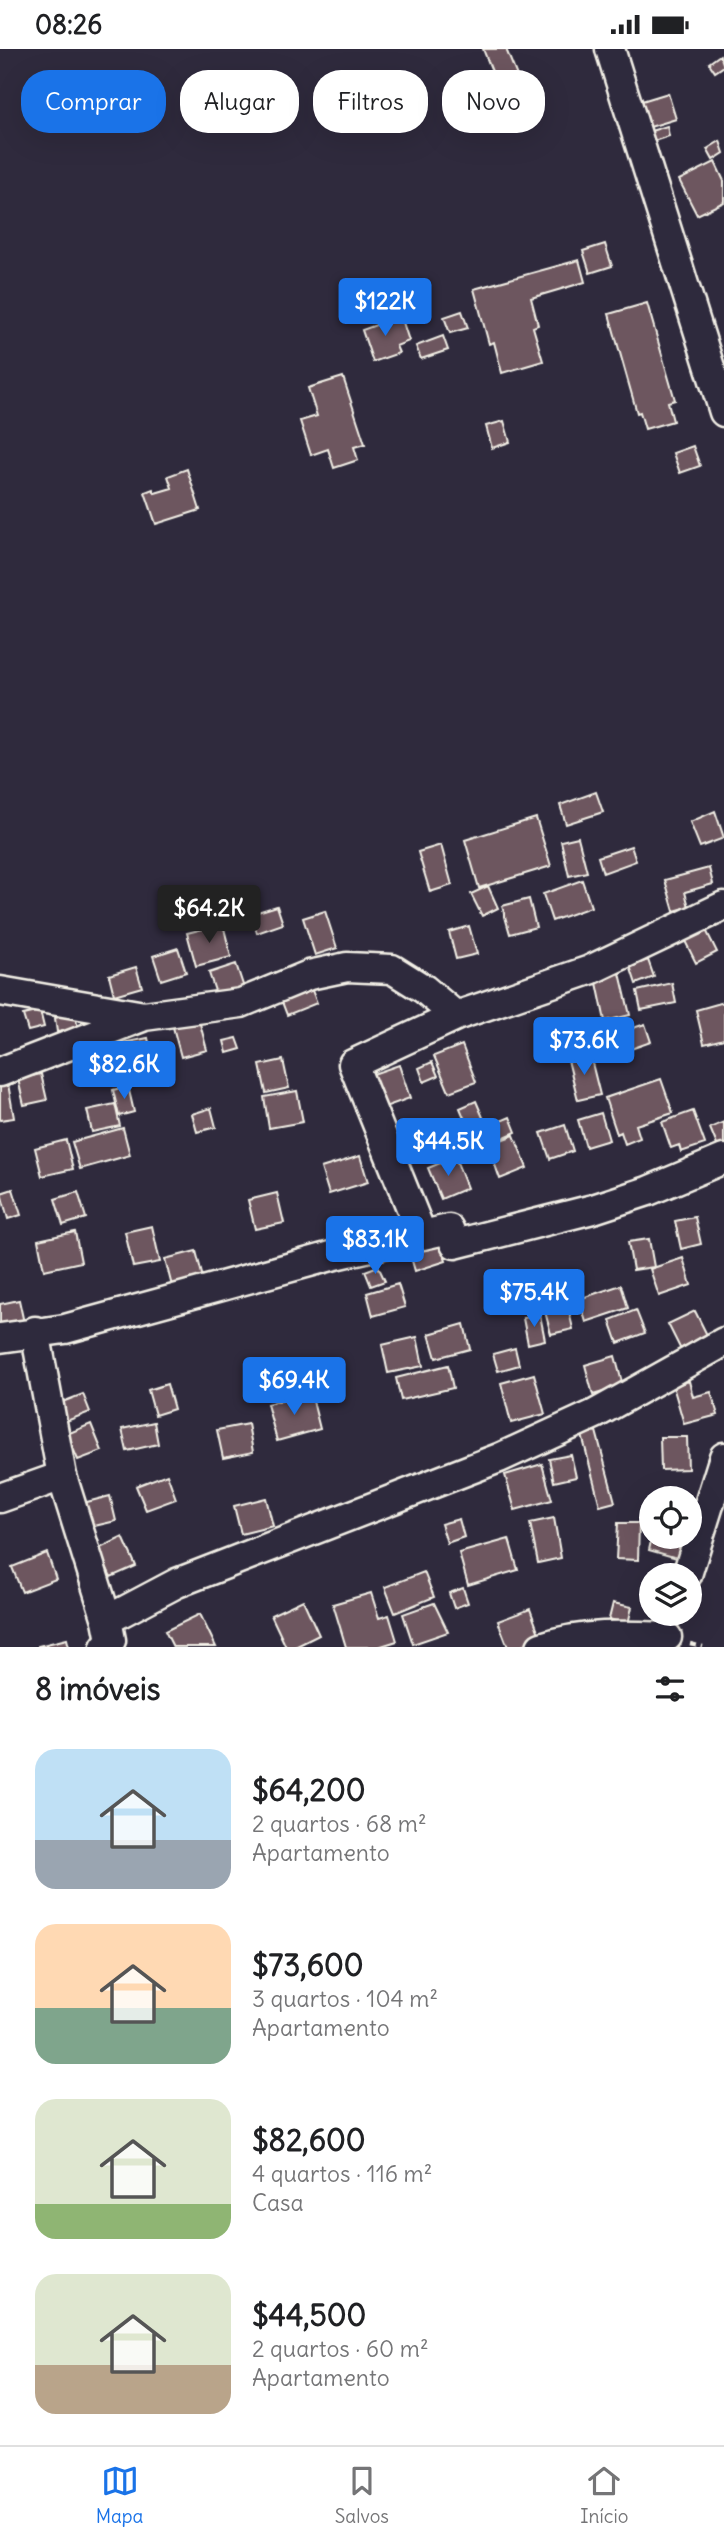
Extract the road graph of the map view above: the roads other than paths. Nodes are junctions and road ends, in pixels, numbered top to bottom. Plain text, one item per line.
1 (610, 49) edge
2 (724, 412) edge
3 (724, 906) edge
4 (0, 991) edge
5 (144, 1016) junction
6 (456, 1016) junction
7 (0, 1072) edge
8 (724, 1159) edge
9 (422, 1235) junction
10 (35, 1331) junction
11 (0, 1338) edge
12 (724, 1342) edge
13 (724, 1457) edge
14 (62, 1476) junction
15 (0, 1499) edge
16 (691, 1563) edge
17 (106, 1633) edge
18 (669, 1633) edge
19 (541, 1647) edge

1 - 2 street
3 - 6 street
4 - 5 street
5 - 6 street
5 - 7 street
6 - 9 street
8 - 9 street
9 - 10 street
10 - 11 street
10 - 14 street
12 - 17 street
13 - 16 street
14 - 15 street
14 - 17 street
18 - 19 street

